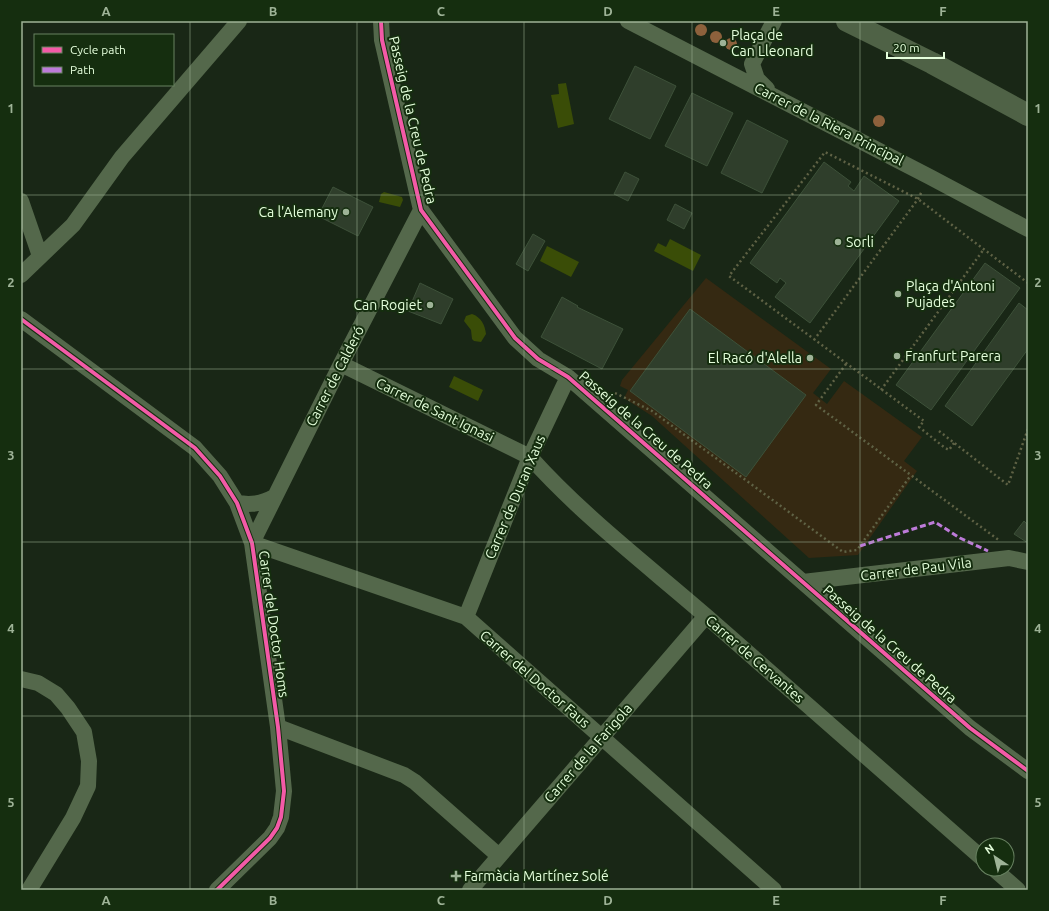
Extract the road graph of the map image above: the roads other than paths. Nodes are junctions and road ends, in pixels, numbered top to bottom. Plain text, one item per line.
1 (239, 21) edge
2 (381, 21) edge
3 (628, 21) edge
4 (774, 21) edge
5 (847, 21) edge
6 (714, 64) junction
7 (752, 64) junction
8 (774, 96) junction
9 (1028, 115) edge
10 (21, 202) edge
11 (421, 210) junction
12 (1028, 229) edge
13 (40, 256) junction
14 (21, 275) edge
15 (21, 319) edge
16 (340, 364) junction
17 (568, 377) junction
18 (530, 457) junction
19 (274, 498) junction
20 (237, 503) junction
21 (252, 543) junction
22 (1028, 562) edge
23 (803, 582) junction
24 (706, 616) junction
25 (466, 618) junction
26 (21, 679) edge
27 (278, 727) junction
28 (602, 738) junction
29 (1028, 771) edge
30 (975, 852) edge
31 (499, 856) junction
32 (1003, 877) edge
33 (218, 889) edge
34 (29, 890) edge
35 (236, 890) edge
36 (470, 890) edge
37 (774, 890) edge
38 (1018, 890) edge

1 - 13 street
2 - 11 street, Passeig de la Creu de Pedra
3 - 6 street, Carrer de la Riera Principal
4 - 7 street
5 - 9 main road
6 - 7 street
6 - 8 street, Carrer de la Riera Principal
7 - 8 street
8 - 12 street, Carrer de la Riera Principal
10 - 13 street
11 - 16 street, Carrer de Calderó
11 - 17 street, Passeig de la Creu de Pedra
13 - 14 street
15 - 20 street, Carrer del Doctor Homs
16 - 18 street, Carrer de Sant Ignasi
16 - 19 street, Carrer de Calderó
17 - 18 street, Carrer de Duran Xaus
17 - 23 street, Passeig de la Creu de Pedra
18 - 24 street, Carrer de Cervantes
18 - 25 street, Carrer de Duran Xaus
19 - 20 street
19 - 21 street, Carrer de Calderó
20 - 21 street, Carrer del Doctor Homs
21 - 25 street, Carrer del Doctor Faus
21 - 27 street, Carrer del Doctor Homs
22 - 23 street, Carrer de Pau Vila
23 - 29 street, Passeig de la Creu de Pedra
24 - 28 street, Carrer de la Farigola
24 - 30 street, Carrer de Cervantes
25 - 28 street, Carrer del Doctor Faus
26 - 34 street
27 - 31 street
27 - 33 street, Carrer del Doctor Homs
28 - 31 street, Carrer de la Farigola
28 - 37 street, Carrer del Doctor Faus
31 - 36 street, Carrer de la Farigola
32 - 38 street
33 - 35 street

